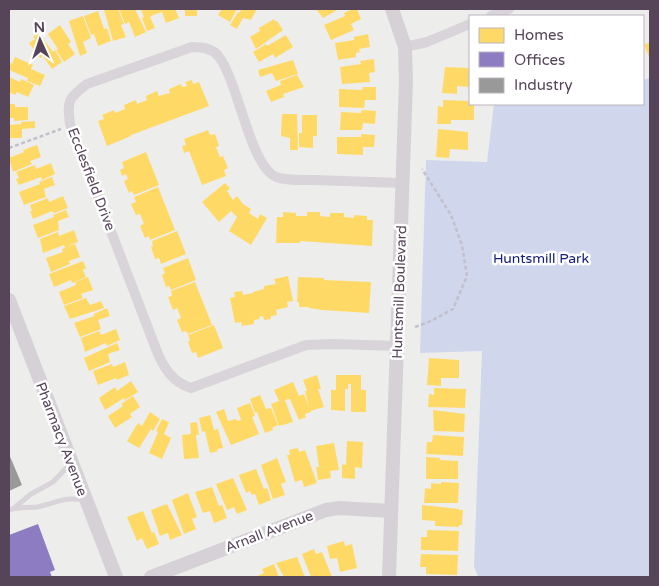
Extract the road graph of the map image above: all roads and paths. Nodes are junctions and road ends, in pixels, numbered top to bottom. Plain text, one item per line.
1 (392, 9) edge
2 (509, 9) edge
3 (493, 15) edge
4 (469, 24) edge
5 (405, 48) junction
6 (61, 130) dead end
7 (9, 148) edge
8 (422, 169) dead end
9 (403, 183) junction
10 (9, 300) edge
11 (12, 317) edge
12 (415, 327) dead end
13 (397, 346) junction
14 (71, 462) junction
15 (86, 500) junction
16 (11, 509) edge
17 (391, 511) junction
18 (116, 577) edge
19 (151, 577) edge
20 (389, 577) edge

1 - 5 street, Huntsmill Boulevard
2 - 3 street
4 - 5 street
5 - 9 street, Huntsmill Boulevard
6 - 7 path
8 - 12 path
9 - 13 street, Huntsmill Boulevard
9 - 13 street, Ecclesfield Drive
10 - 11 street, Pharmacy Avenue
11 - 14 street, Pharmacy Avenue
13 - 17 street, Huntsmill Boulevard
14 - 15 street, Pharmacy Avenue
14 - 16 lane
15 - 16 lane
15 - 18 street, Pharmacy Avenue
17 - 19 street, Arnall Avenue
17 - 20 street, Huntsmill Boulevard

